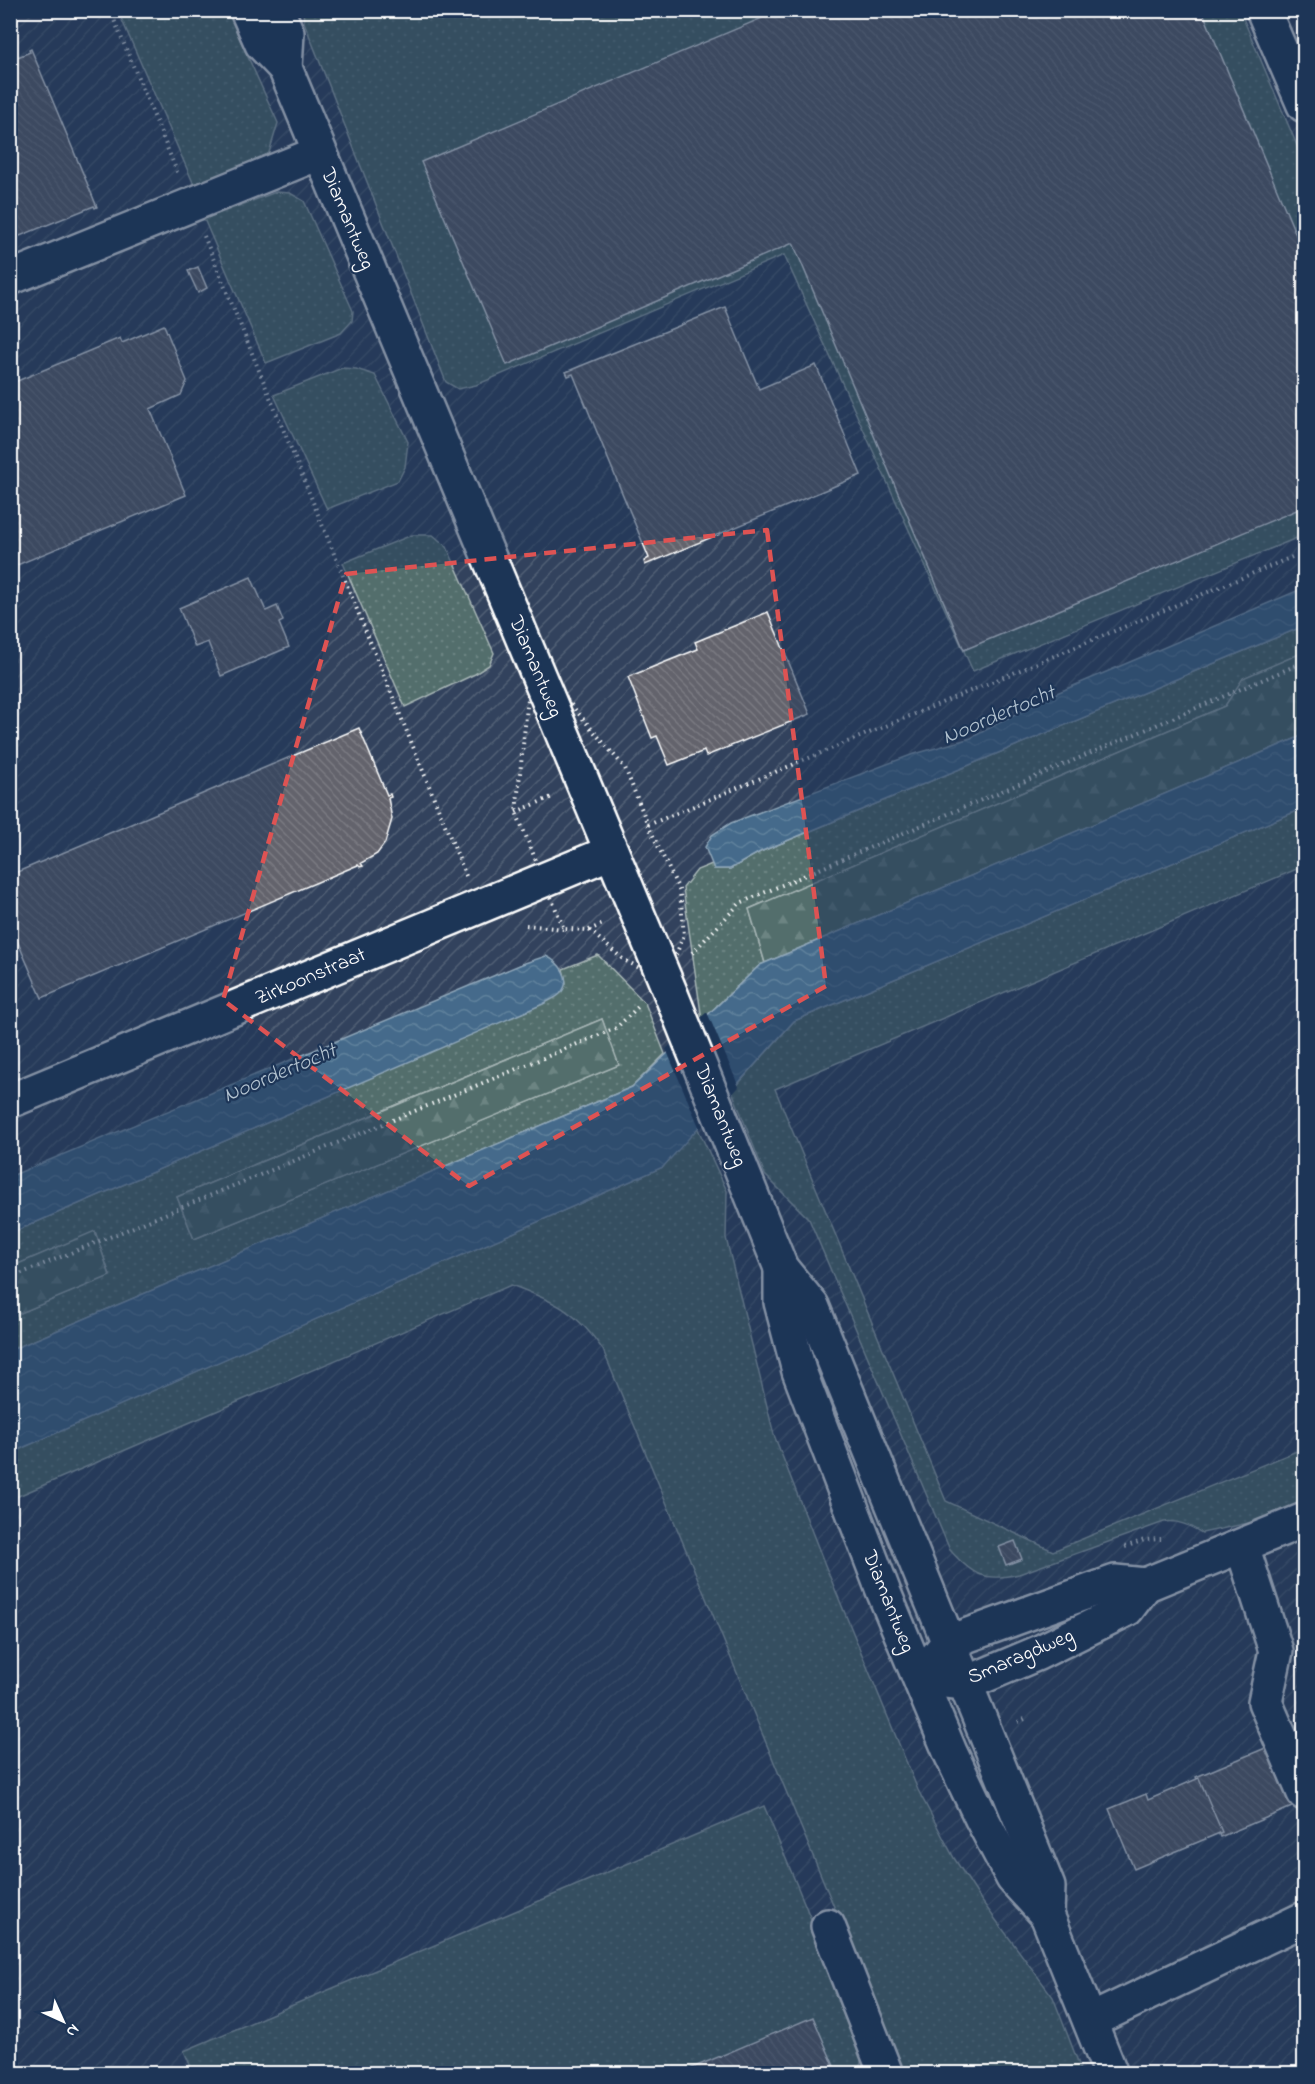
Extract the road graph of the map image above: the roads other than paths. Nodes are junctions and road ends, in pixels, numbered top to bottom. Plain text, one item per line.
1 (247, 10) edge
2 (278, 10) edge
3 (1263, 10) edge
4 (285, 68) junction
5 (1305, 105) edge
6 (319, 153) junction
7 (10, 278) edge
8 (611, 852) junction
9 (10, 1101) edge
10 (781, 1268) junction
11 (1305, 1520) edge
12 (1242, 1546) junction
13 (1145, 1585) junction
14 (949, 1642) junction
15 (919, 1679) junction
16 (967, 1683) junction
17 (1305, 1792) edge
18 (1047, 1915) junction
19 (1305, 1919) edge
20 (828, 1926) dead end
21 (1090, 2021) junction
22 (886, 2073) edge
23 (1111, 2073) edge

1 - 4 street, Diamantweg
2 - 4 street, Diamantweg
3 - 5 street
4 - 6 street, Diamantweg
6 - 7 street
6 - 8 street, Diamantweg
8 - 9 street, Zirkoonstraat
8 - 10 street, Diamantweg
10 - 14 street, Diamantweg
10 - 15 street, Diamantweg
11 - 12 street, Smaragdweg
12 - 13 street, Smaragdweg
12 - 17 street
13 - 14 street, Smaragdweg
13 - 16 street, Smaragdweg
14 - 15 street, Smaragdweg
14 - 16 street, Diamantweg
15 - 16 street, Smaragdweg
15 - 18 street, Diamantweg
16 - 18 street, Diamantweg
18 - 21 street, Diamantweg
19 - 21 street
20 - 22 street
21 - 23 street, Diamantweg

